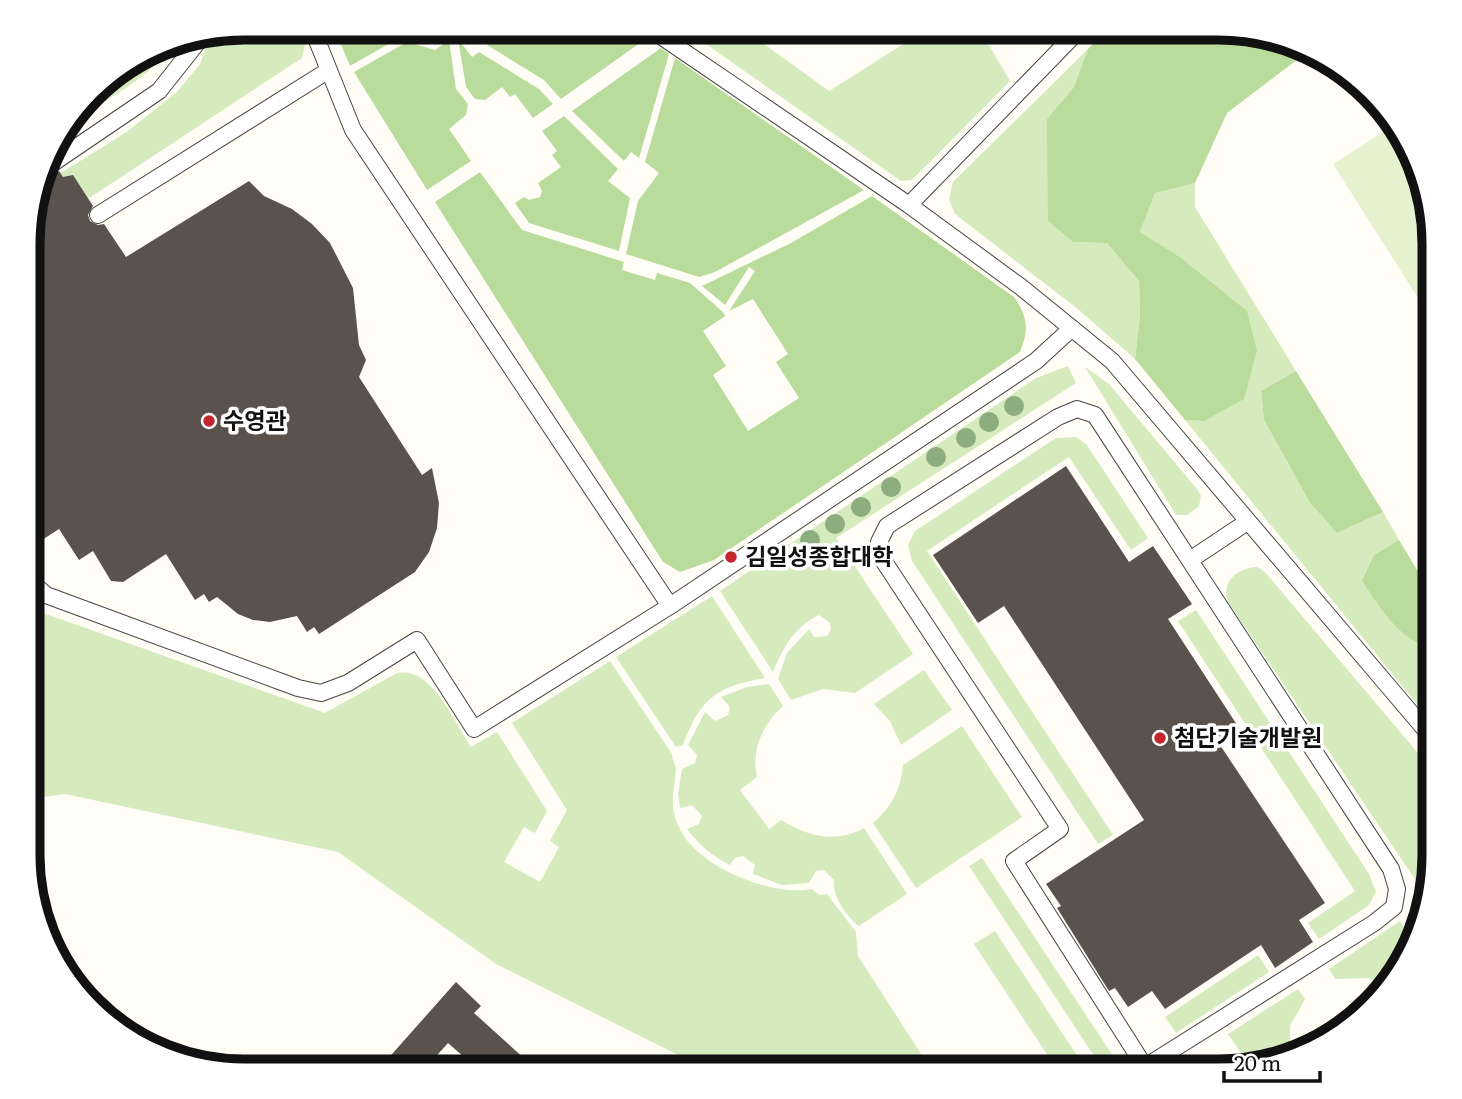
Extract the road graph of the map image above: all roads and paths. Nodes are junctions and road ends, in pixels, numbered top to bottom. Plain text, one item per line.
1 (317, 40) edge
2 (667, 40) edge
3 (1069, 41) edge
4 (194, 47) edge
5 (329, 70) junction
6 (60, 158) edge
7 (909, 205) junction
8 (98, 215) dead end
9 (1072, 328) junction
10 (1247, 522) junction
11 (1190, 560) junction
12 (41, 590) edge
13 (670, 606) junction
14 (1421, 725) edge
15 (1139, 1059) edge
16 (1159, 1059) edge

1 - 5 lane
2 - 7 lane
3 - 7 lane
4 - 6 lane
5 - 8 lane
5 - 13 lane
7 - 9 lane
9 - 10 lane
9 - 13 lane
10 - 11 lane
10 - 14 lane
11 - 15 lane
11 - 16 lane
12 - 13 lane

